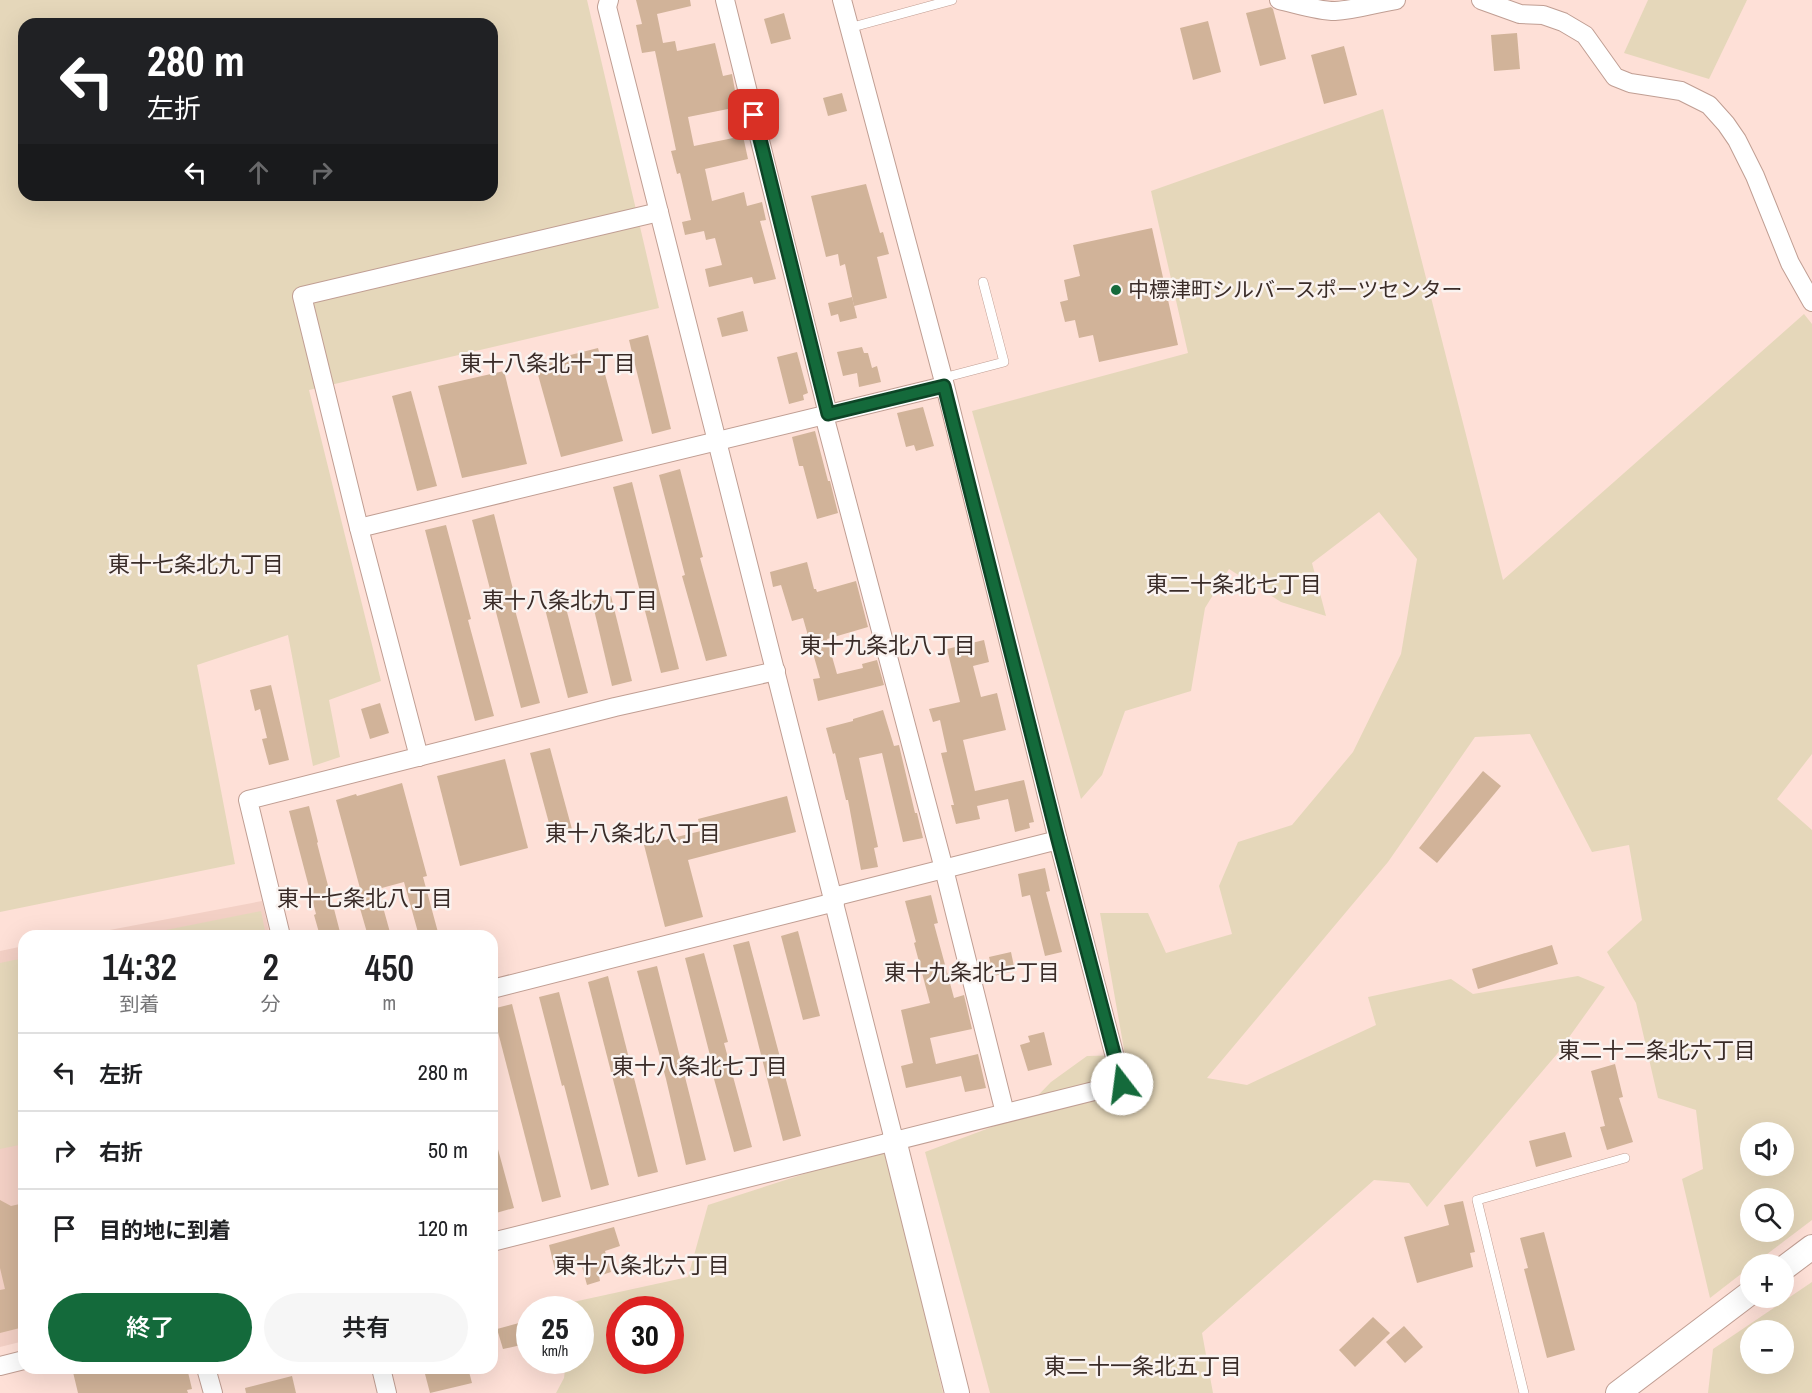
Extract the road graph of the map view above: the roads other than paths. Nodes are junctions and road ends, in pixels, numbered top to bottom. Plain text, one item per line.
1 (609, 0) edge
2 (725, 0) edge
3 (842, 0) edge
4 (952, 0) edge
5 (1279, 0) edge
6 (1396, 0) edge
7 (1481, 0) edge
8 (849, 28) junction
9 (659, 212) junction
10 (983, 282) dead end
11 (1812, 302) edge
12 (944, 382) junction
13 (826, 414) junction
14 (716, 441) junction
15 (359, 528) junction
16 (776, 671) junction
17 (419, 757) junction
18 (1058, 840) junction
19 (944, 869) junction
20 (834, 899) junction
21 (280, 930) edge
22 (498, 987) edge
23 (1005, 1113) junction
24 (894, 1140) junction
25 (1625, 1158) dead end
26 (498, 1240) edge
27 (1812, 1247) edge
28 (1794, 1260) edge
29 (1740, 1301) edge
30 (18, 1362) edge
31 (0, 1366) edge
32 (208, 1374) edge
33 (382, 1374) edge
34 (213, 1393) edge
35 (387, 1393) edge
36 (957, 1393) edge
37 (1524, 1393) edge
38 (1618, 1393) edge

1 - 9 street
2 - 13 street
3 - 8 street
4 - 8 lane
5 - 6 street
7 - 11 street
8 - 12 street
9 - 14 street
9 - 15 street
10 - 12 lane
12 - 13 street
12 - 18 street
13 - 14 street
13 - 19 street
14 - 15 street
14 - 16 street
15 - 17 street
16 - 17 street
16 - 20 street
17 - 21 street
18 - 19 street
18 - 23 street
19 - 20 street
19 - 23 street
20 - 22 street
20 - 24 street
23 - 24 street
24 - 26 street
24 - 36 street
25 - 37 lane
27 - 28 street
29 - 38 street
30 - 31 street
32 - 34 street
33 - 35 street

